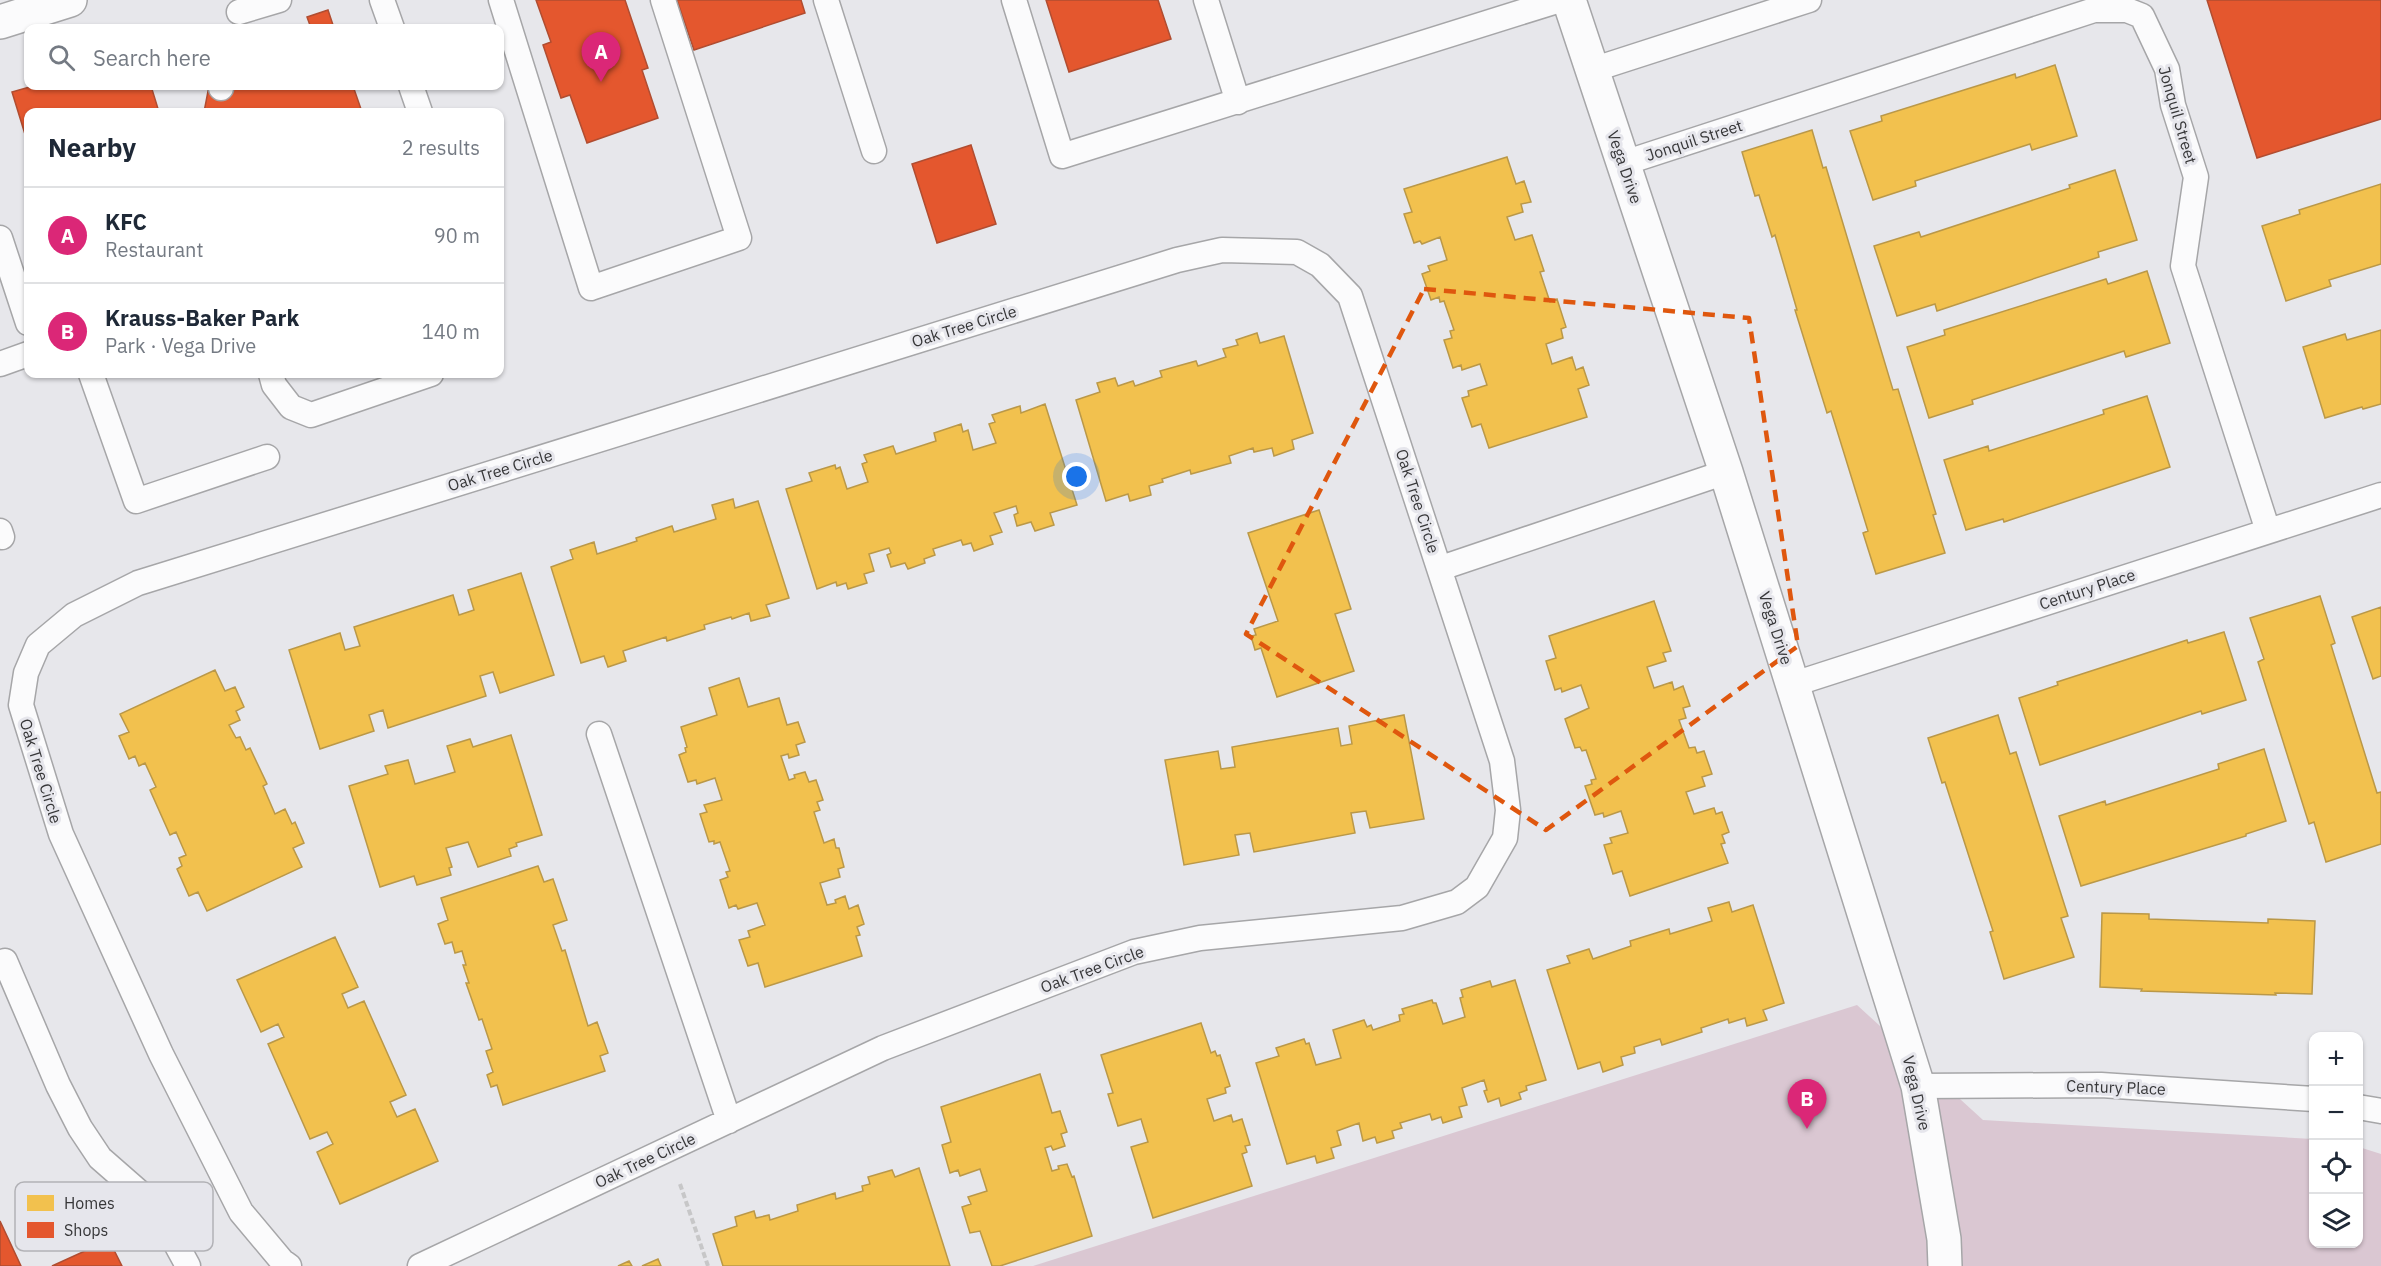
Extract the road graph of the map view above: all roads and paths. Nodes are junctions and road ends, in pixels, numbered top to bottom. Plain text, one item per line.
1 (70, 0) edge
2 (279, 0) edge
3 (382, 0) edge
4 (501, 0) edge
5 (663, 0) edge
6 (826, 0) edge
7 (1014, 0) edge
8 (1206, 0) edge
9 (1560, 0) edge
10 (1569, 0) edge
11 (1809, 0) edge
12 (237, 13) edge
13 (0, 22) edge
14 (391, 24) edge
15 (1592, 70) junction
16 (412, 90) edge
17 (1238, 102) junction
18 (419, 108) edge
19 (874, 151) dead end
20 (1624, 163) junction
21 (0, 238) edge
22 (24, 311) edge
23 (24, 355) edge
24 (0, 364) edge
25 (92, 378) edge
26 (272, 378) edge
27 (419, 378) edge
28 (267, 457) dead end
29 (1726, 472) junction
30 (2381, 495) edge
31 (2268, 531) junction
32 (1441, 568) junction
33 (1794, 684) junction
34 (599, 734) dead end
35 (2, 958) edge
36 (1918, 1086) junction
37 (2309, 1099) edge
38 (2363, 1108) edge
39 (2381, 1111) edge
40 (729, 1121) junction
41 (668, 1149) junction
42 (127, 1182) edge
43 (180, 1251) edge
44 (188, 1266) edge
45 (289, 1266) edge
46 (420, 1266) edge
47 (708, 1266) edge
48 (1945, 1266) edge

1 - 13 street
2 - 12 lane
3 - 14 lane
4 - 5 lane
6 - 19 lane
7 - 17 lane
8 - 17 lane
9 - 17 lane
10 - 15 street, Vega Drive
11 - 15 lane
15 - 20 street, Vega Drive
16 - 18 lane
20 - 29 street, Vega Drive
20 - 31 lane, Jonquil Street
21 - 22 lane
23 - 24 lane
25 - 28 lane
26 - 27 lane
29 - 32 lane, Oak Tree Circle
29 - 33 street, Vega Drive
30 - 31 lane, Century Place
31 - 33 lane, Century Place
32 - 40 lane, Oak Tree Circle
32 - 45 lane, Oak Tree Circle
33 - 36 street, Vega Drive
34 - 40 lane
35 - 42 lane
36 - 37 lane, Century Place
36 - 48 street, Vega Drive
38 - 39 lane
40 - 41 lane, Oak Tree Circle
41 - 46 lane, Oak Tree Circle
41 - 47 path
43 - 44 lane

